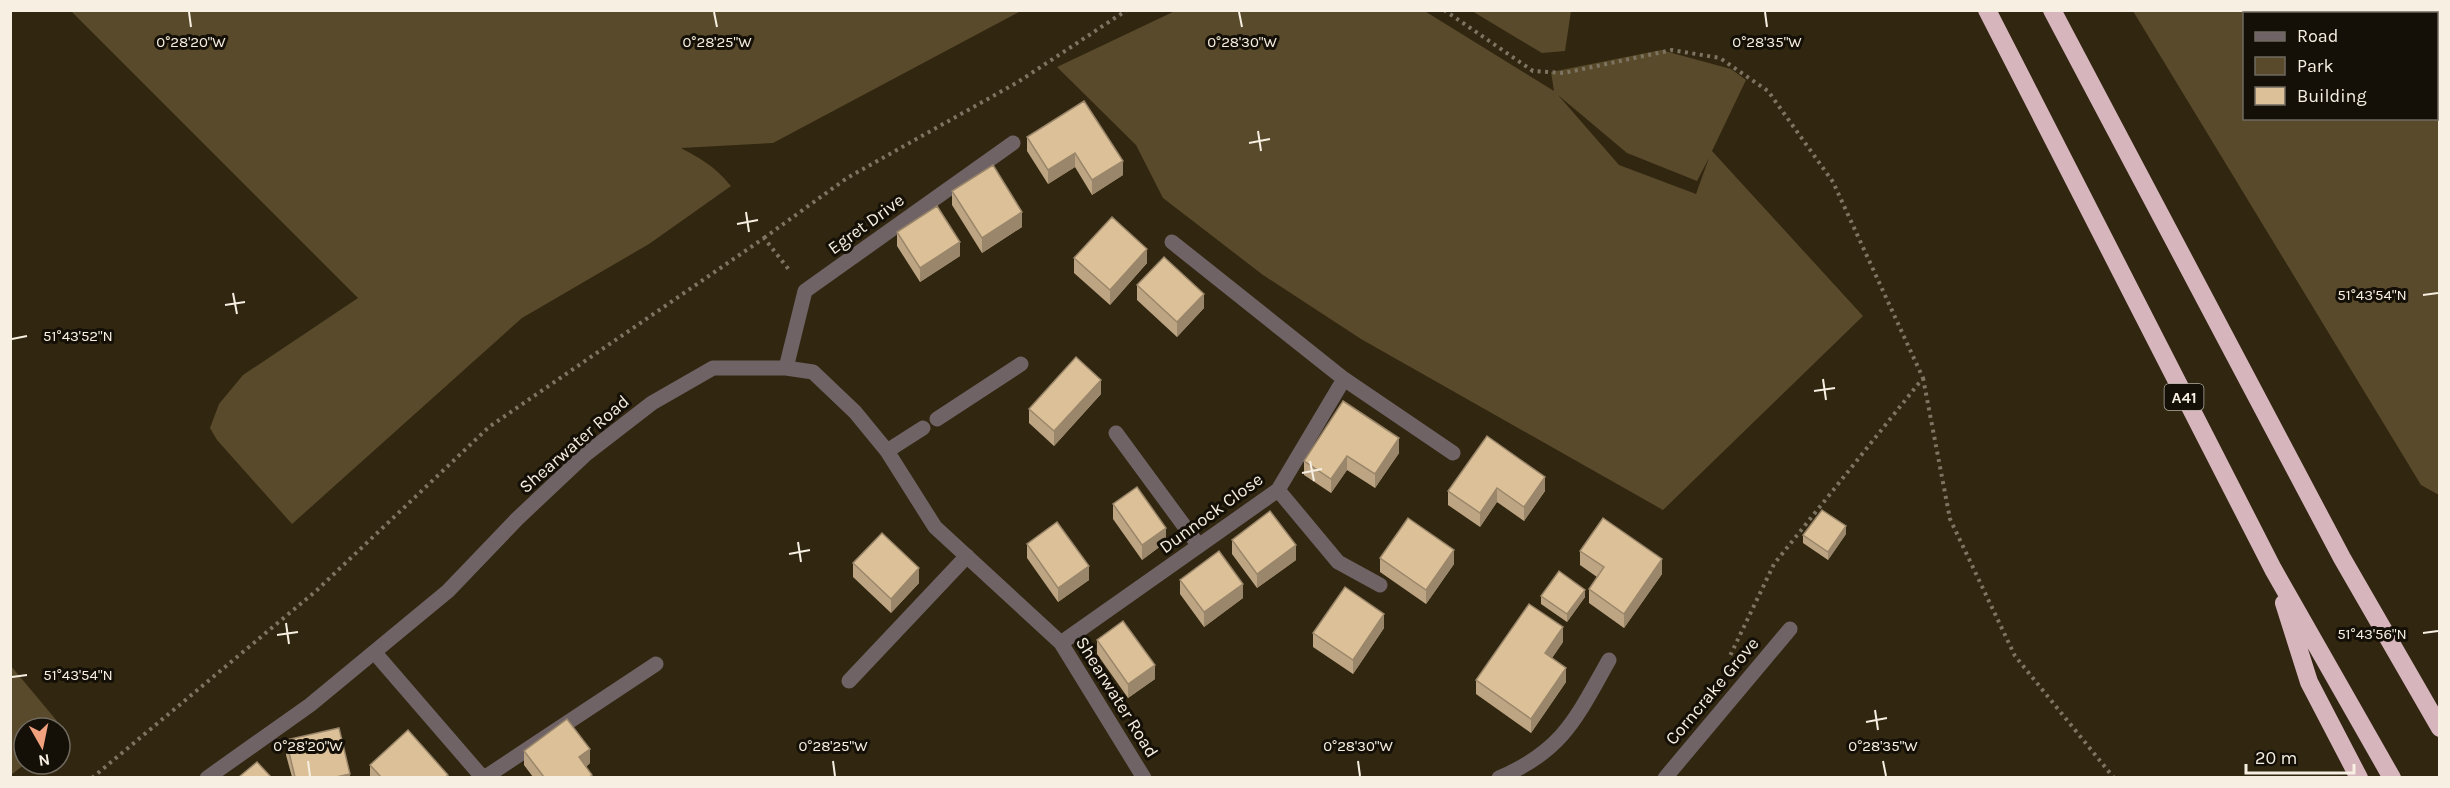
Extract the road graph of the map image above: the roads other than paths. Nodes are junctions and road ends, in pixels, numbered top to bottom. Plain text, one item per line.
1 (1987, 10) edge
2 (2052, 10) edge
3 (1013, 143) dead end
4 (1172, 242) dead end
5 (1021, 364) dead end
6 (786, 368) junction
7 (1344, 378) junction
8 (938, 419) dead end
9 (923, 428) dead end
10 (1116, 434) dead end
11 (887, 451) junction
12 (1453, 453) dead end
13 (1278, 490) junction
14 (1199, 546) junction
15 (967, 556) junction
16 (2273, 569) junction
17 (1380, 585) dead end
18 (1790, 629) dead end
19 (1061, 643) junction
20 (375, 653) junction
21 (1610, 660) dead end
22 (656, 664) dead end
23 (849, 681) dead end
24 (2439, 728) edge
25 (207, 777) edge
26 (484, 777) edge
27 (1144, 777) edge
28 (1498, 777) edge
29 (1665, 777) edge
30 (2359, 777) edge
31 (2392, 777) edge

1 - 16 highway, A41
2 - 24 highway
3 - 6 street, Egret Drive
4 - 7 street
5 - 8 street
6 - 11 street, Shearwater Road
6 - 20 street, Shearwater Road
7 - 12 street
7 - 13 street, Dunnock Close
9 - 11 street
10 - 14 street
11 - 15 street, Shearwater Road
13 - 14 street, Dunnock Close
13 - 17 street
14 - 19 street, Dunnock Close
15 - 19 street, Shearwater Road
15 - 23 street
16 - 30 highway
16 - 31 highway, A41
18 - 29 street, Corncrake Grove
19 - 27 street, Shearwater Road
20 - 25 street, Shearwater Road
20 - 26 street
21 - 28 street
22 - 26 street

